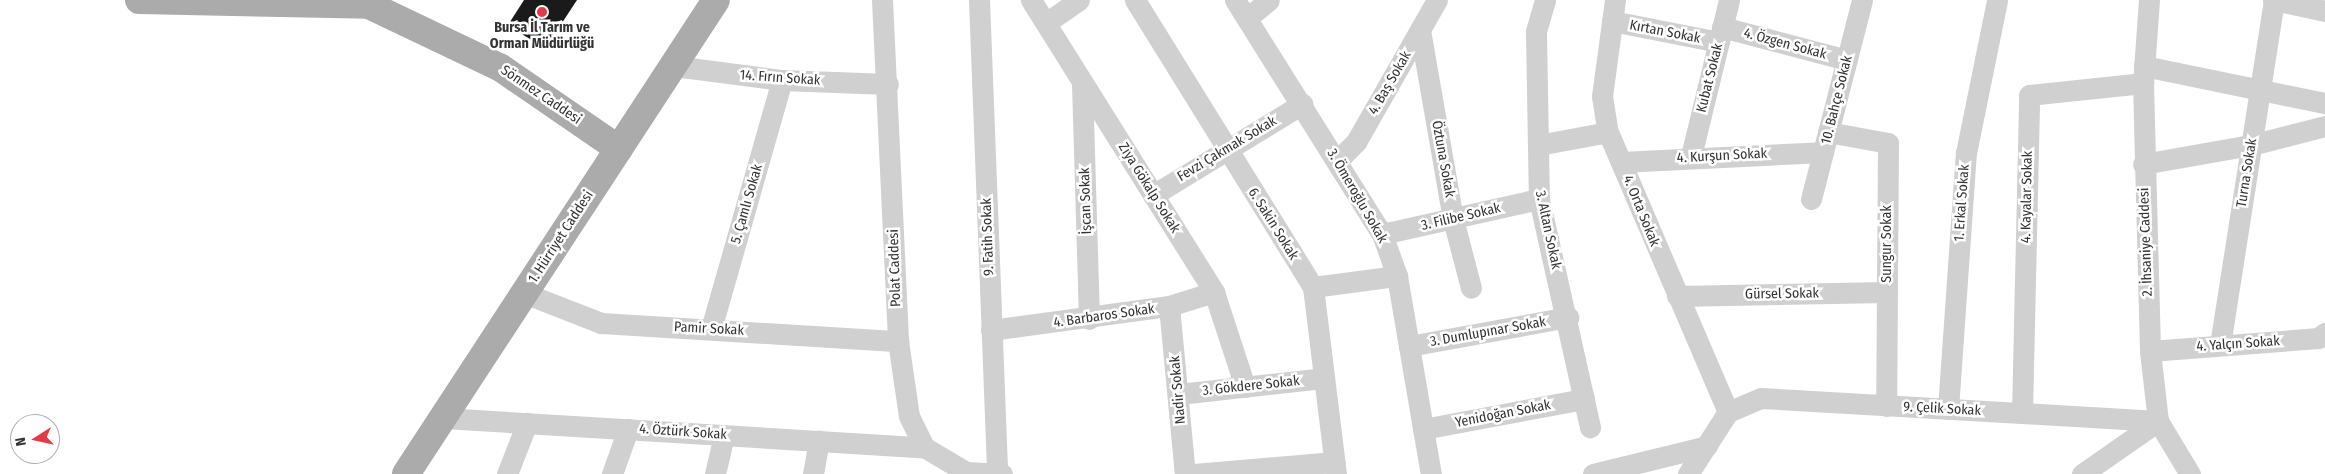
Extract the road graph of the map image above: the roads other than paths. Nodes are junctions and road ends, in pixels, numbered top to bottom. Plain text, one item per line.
1 (139, 0) edge
2 (716, 0) edge
3 (979, 0) edge
4 (1031, 0) edge
5 (1079, 0) edge
6 (1135, 0) edge
7 (1269, 0) edge
8 (1437, 0) edge
9 (1545, 0) edge
10 (1615, 0) edge
11 (1729, 0) edge
12 (1862, 0) edge
13 (1997, 0) edge
14 (2149, 0) edge
15 (2274, 0) edge
16 (887, 5) edge
17 (1241, 9) edge
18 (2325, 11) edge
19 (1612, 21) junction
20 (1046, 23) junction
21 (1420, 30) junction
22 (1721, 34) junction
23 (1847, 60) junction
24 (674, 66) junction
25 (2144, 74) junction
26 (782, 80) junction
27 (888, 84) junction
28 (1082, 84) junction
29 (2260, 89) junction
30 (2325, 102) edge
31 (1302, 104) junction
32 (2325, 126) edge
33 (1608, 132) junction
34 (1826, 142) junction
35 (1538, 145) junction
36 (2251, 145) junction
37 (619, 149) junction
38 (1227, 150) junction
39 (1691, 156) junction
40 (1337, 161) junction
41 (1621, 162) junction
42 (2143, 164) junction
43 (1153, 194) junction
44 (1539, 198) junction
45 (1811, 199) dead end
46 (1452, 219) junction
47 (1382, 234) junction
48 (1397, 276) junction
49 (1313, 287) junction
50 (1471, 288) dead end
51 (1214, 292) junction
52 (1888, 292) junction
53 (524, 293) junction
54 (1677, 296) junction
55 (1169, 306) junction
56 (1568, 317) junction
57 (1089, 319) junction
58 (711, 329) junction
59 (991, 330) junction
60 (2325, 333) edge
61 (898, 342) junction
62 (1409, 346) junction
63 (2220, 346) junction
64 (2150, 350) junction
65 (1323, 378) junction
66 (1245, 387) junction
67 (1178, 394) junction
68 (1584, 398) junction
69 (1886, 406) junction
70 (1948, 409) junction
71 (1728, 412) junction
72 (2022, 413) junction
73 (443, 418) junction
74 (2158, 420) junction
75 (527, 423) junction
76 (1590, 427) dead end
77 (628, 429) junction
78 (1423, 429) junction
79 (724, 435) junction
80 (819, 441) junction
81 (1707, 446) junction
82 (924, 447) junction
83 (1335, 468) edge
84 (966, 473) edge
85 (406, 474) edge
86 (507, 474) edge
87 (612, 474) edge
88 (715, 474) edge
89 (813, 474) edge
90 (997, 474) edge
91 (1002, 474) edge
92 (1185, 474) edge
93 (1194, 474) edge
94 (1431, 474) edge
95 (1593, 474) edge
96 (1688, 474) edge
97 (2082, 474) edge
98 (2190, 474) edge

1 - 37 main road, Sönmez Caddesi
2 - 24 main road, 1. Hürriyet Caddesi
3 - 59 street, 9. Fatih Sokak
4 - 20 street, Ziya Gökalp Sokak
5 - 20 street
6 - 38 street, 6. Sakin Sokak
7 - 17 street
8 - 21 street, 4. Baş Sokak
9 - 35 street, 3. Altan Sokak
10 - 19 street, 4. Orta Sokak
11 - 22 street, Kubat Sokak
12 - 23 street, 10. Bahçe Sokak
13 - 70 street, 1. Erkal Sokak
14 - 25 street, 2. İhsaniye Caddesi
15 - 18 street
15 - 29 street, Turna Sokak
16 - 27 street, Polat Caddesi
17 - 31 street, 3. Ömeroğlu Sokak
19 - 22 street, Kırtan Sokak
19 - 33 street, 4. Orta Sokak
20 - 28 street, Ziya Gökalp Sokak
21 - 40 street, 4. Baş Sokak
21 - 46 street, Öztuna Sokak
22 - 23 street, 4. Özgen Sokak
22 - 39 street, Kubat Sokak
23 - 34 street, 10. Bahçe Sokak
24 - 26 street, 14. Fırın Sokak
24 - 37 main road, 1. Hürriyet Caddesi
25 - 29 street
25 - 42 street, 2. İhsaniye Caddesi
25 - 72 street, 4. Kayalar Sokak
26 - 27 street, 14. Fırın Sokak
26 - 58 street, 5. Çamlı Sokak
27 - 61 street, Polat Caddesi
28 - 43 street, Ziya Gökalp Sokak
28 - 57 street, İşcan Sokak
29 - 30 street
29 - 36 street, Turna Sokak
31 - 38 street, Fevzi Çakmak Sokak
31 - 40 street, 3. Ömeroğlu Sokak
32 - 36 street
33 - 35 street
33 - 41 street, 4. Orta Sokak
34 - 39 street, 4. Kurşun Sokak
34 - 45 street, 10. Bahçe Sokak
34 - 52 street, Sungur Sokak
35 - 44 street, 3. Altan Sokak
36 - 42 street
36 - 63 street, Turna Sokak
37 - 53 main road, 1. Hürriyet Caddesi
38 - 43 street, Fevzi Çakmak Sokak
38 - 49 street, 6. Sakin Sokak
39 - 41 street, 4. Kurşun Sokak
40 - 47 street, 3. Ömeroğlu Sokak
41 - 54 street, 4. Orta Sokak
42 - 64 street, 2. İhsaniye Caddesi
43 - 51 street, Ziya Gökalp Sokak
44 - 46 street, 3. Filibe Sokak
44 - 56 street, 3. Altan Sokak
46 - 47 street, 3. Filibe Sokak
46 - 50 street, Öztuna Sokak
47 - 48 street, 3. Ömeroğlu Sokak
48 - 49 street
48 - 62 street, 3. Ömeroğlu Sokak
49 - 65 street, 6. Sakin Sokak
51 - 55 street, 4. Barbaros Sokak
51 - 66 street, Ziya Gökalp Sokak
52 - 54 street, Gürsel Sokak
52 - 69 street, Sungur Sokak
53 - 58 street, Pamir Sokak
53 - 73 main road, 1. Hürriyet Caddesi
54 - 71 street, 4. Orta Sokak
55 - 57 street, 4. Barbaros Sokak
55 - 67 street, Nadir Sokak
56 - 62 street, 3. Dumlupınar Sokak
56 - 68 street, 3. Altan Sokak
57 - 59 street, 4. Barbaros Sokak
58 - 61 street, Pamir Sokak
59 - 90 street, 9. Fatih Sokak
60 - 63 street, 4. Yalçın Sokak
61 - 82 street, Polat Caddesi
62 - 78 street, 3. Ömeroğlu Sokak
63 - 64 street, 4. Yalçın Sokak
64 - 74 street, 2. İhsaniye Caddesi
65 - 66 street, 3. Gökdere Sokak
65 - 83 street, 6. Sakin Sokak
66 - 67 street, 3. Gökdere Sokak
67 - 92 street, Nadir Sokak
68 - 76 street, 3. Altan Sokak
68 - 78 street, Yenidoğan Sokak
69 - 70 street, 9. Çelik Sokak
69 - 71 street, 9. Çelik Sokak
70 - 72 street, 9. Çelik Sokak
71 - 81 street
72 - 74 street, 9. Çelik Sokak
73 - 75 street, 4. Öztürk Sokak
73 - 85 main road, 1. Hürriyet Caddesi
74 - 97 street
74 - 98 street, 2. İhsaniye Caddesi
75 - 77 street, 4. Öztürk Sokak
75 - 86 street
77 - 79 street, 4. Öztürk Sokak
77 - 87 street
78 - 94 street, 3. Ömeroğlu Sokak
79 - 80 street, 4. Öztürk Sokak
79 - 88 street
80 - 82 street, 4. Öztürk Sokak
80 - 89 street
81 - 95 street
81 - 96 street
82 - 84 street
83 - 93 street
84 - 90 street
90 - 91 street

